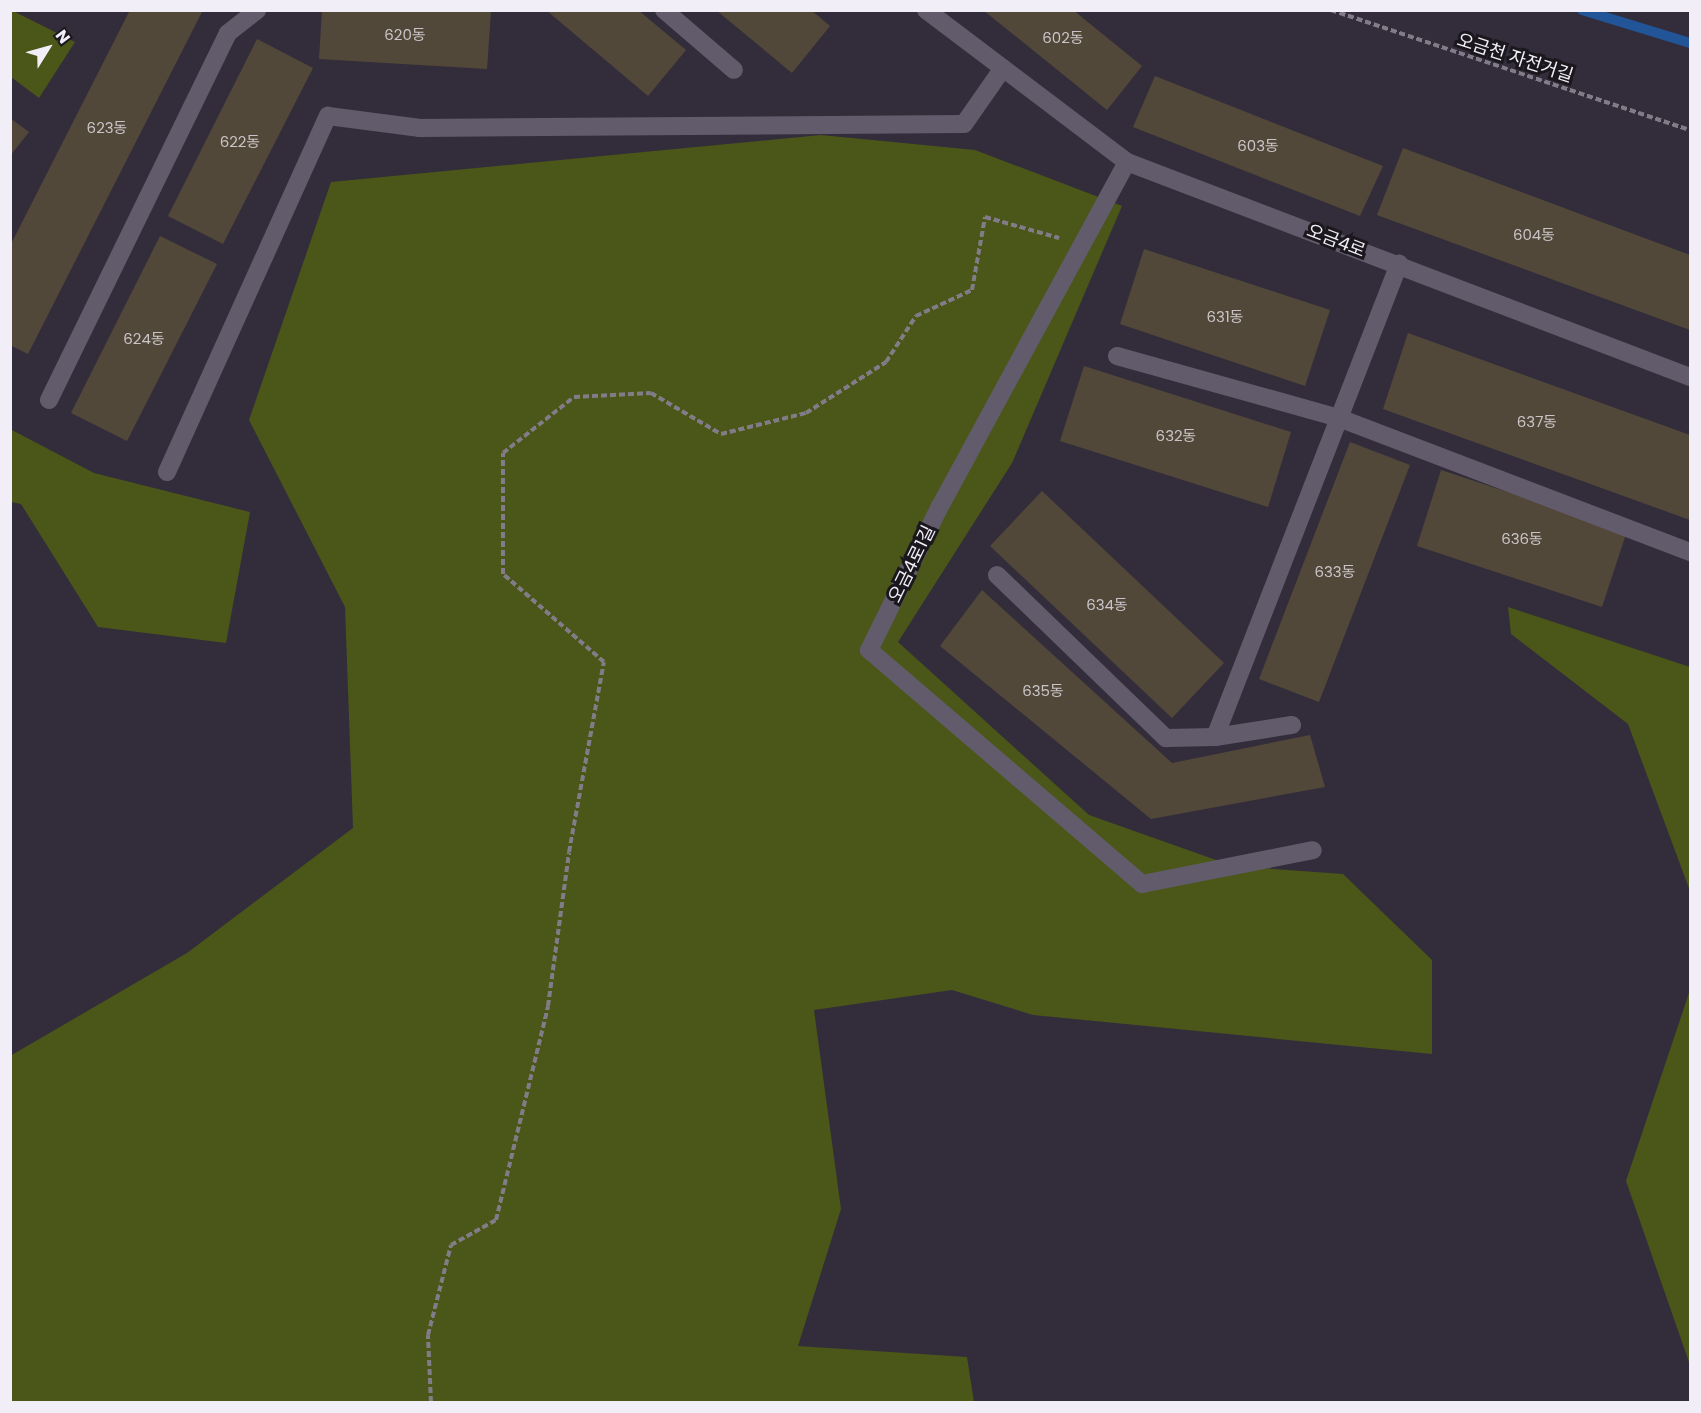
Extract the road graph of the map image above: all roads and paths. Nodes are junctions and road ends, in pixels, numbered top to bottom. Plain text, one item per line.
1 (257, 10) edge
2 (664, 10) edge
3 (926, 10) edge
4 (1331, 10) edge
5 (1003, 68) junction
6 (734, 70) dead end
7 (1690, 130) edge
8 (1127, 162) junction
9 (1082, 244) junction
10 (1399, 264) junction
11 (1117, 356) dead end
12 (1690, 377) edge
13 (49, 400) dead end
14 (1339, 418) junction
15 (167, 472) dead end
16 (1690, 552) edge
17 (997, 575) dead end
18 (1293, 725) dead end
19 (1215, 737) junction
20 (1313, 850) dead end
21 (431, 1402) edge

1 - 13 street
2 - 6 street
3 - 5 street, 오금4로
4 - 7 path, 오금천 자전거길
5 - 8 street, 오금4로
5 - 15 street
8 - 9 street, 오금4로1길
8 - 10 street, 오금4로
9 - 20 street, 오금4로1길
9 - 21 path
10 - 12 street, 오금4로
10 - 14 street
11 - 14 street
14 - 16 street
14 - 19 street
17 - 19 street
18 - 19 street

